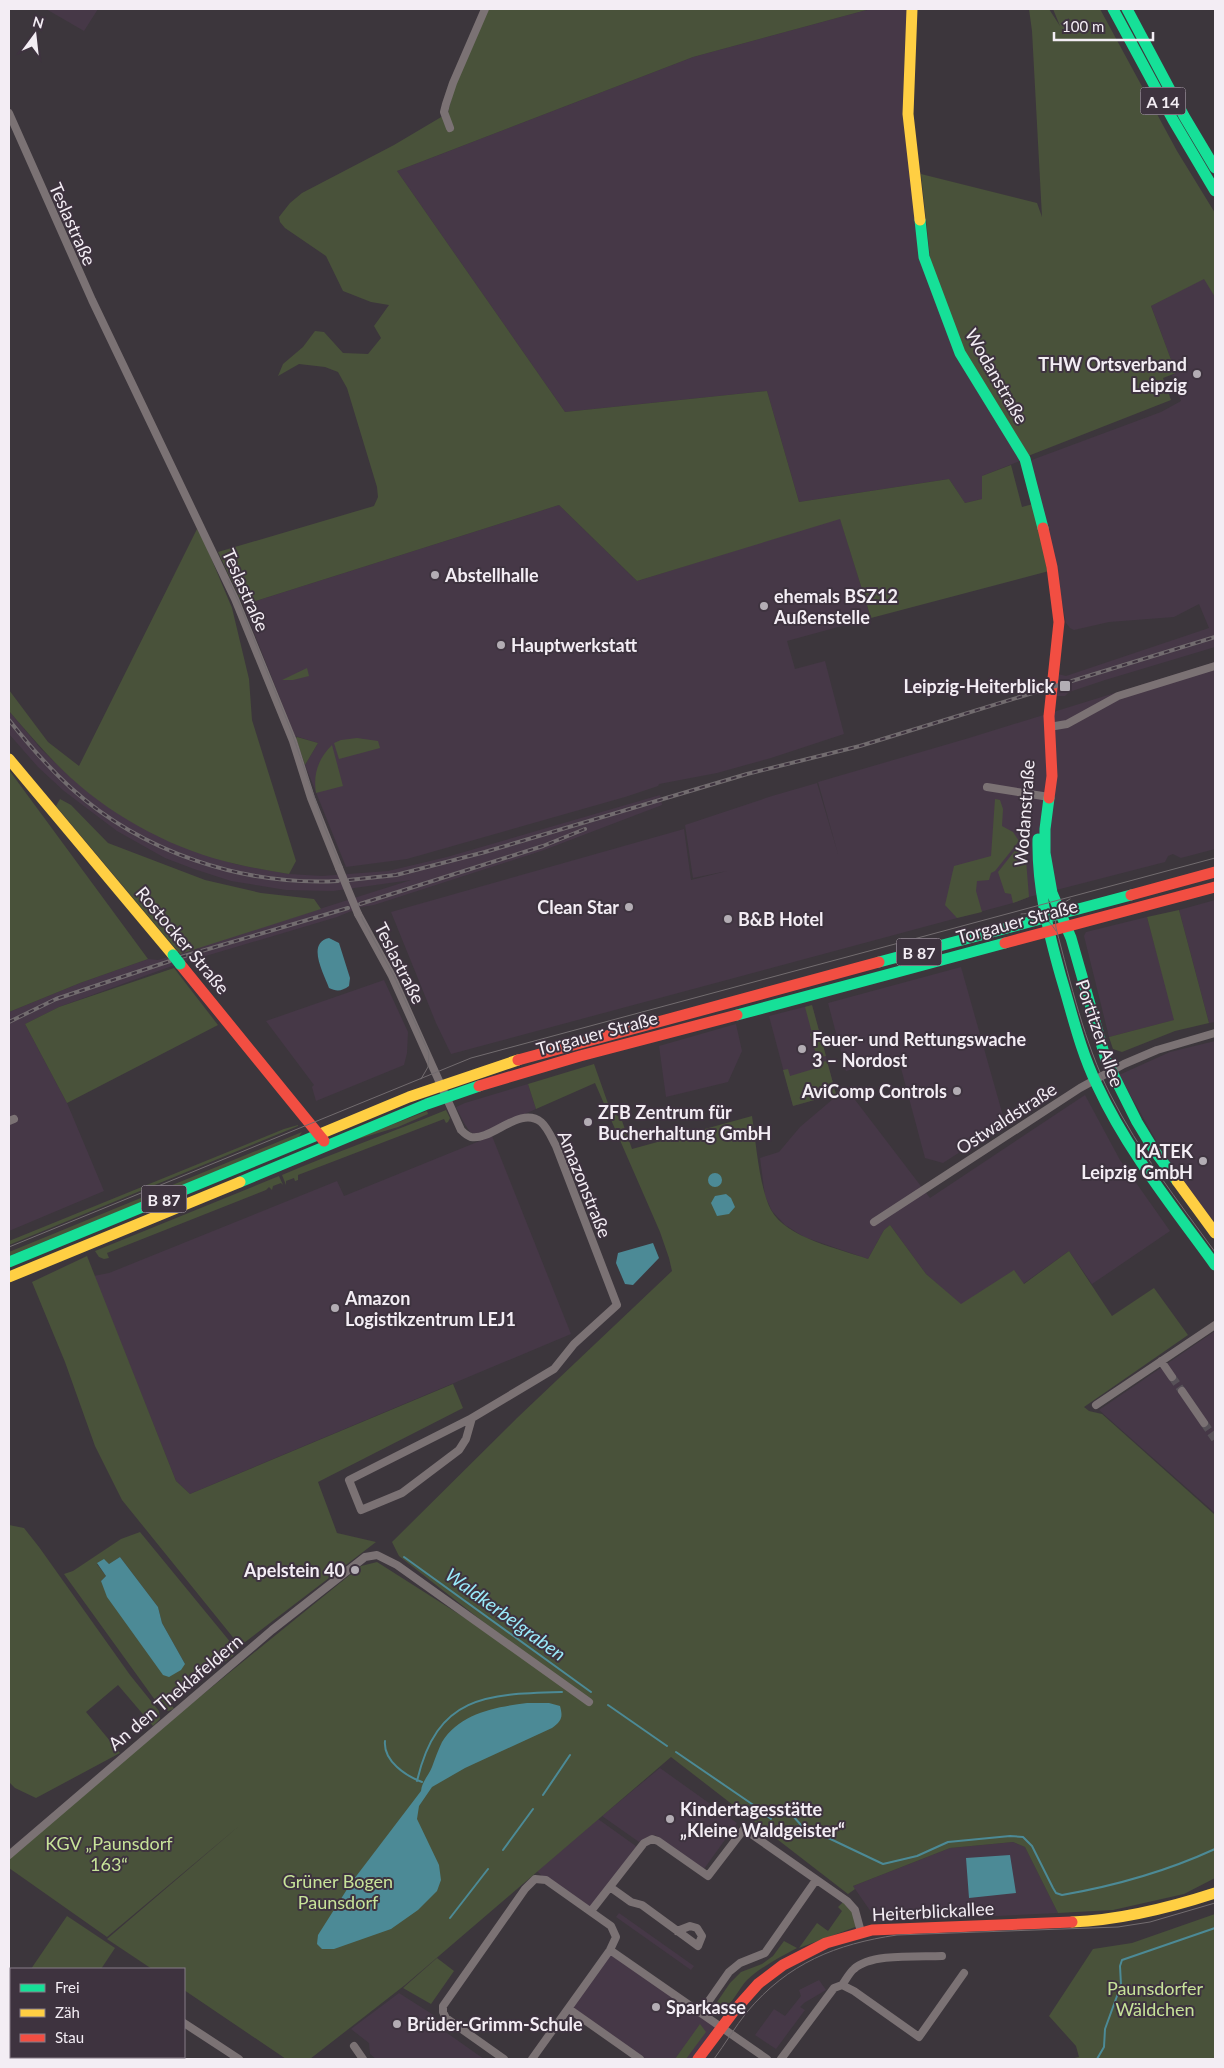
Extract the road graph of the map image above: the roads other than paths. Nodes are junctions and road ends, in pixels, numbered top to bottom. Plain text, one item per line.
1 (485, 9) edge
2 (912, 9) edge
3 (1114, 9) edge
4 (1127, 9) edge
5 (9, 113) edge
6 (450, 128) dead end
7 (1215, 168) edge
8 (1215, 191) edge
9 (1215, 666) edge
10 (1049, 728) junction
11 (9, 759) edge
12 (987, 787) dead end
13 (1046, 797) junction
14 (1215, 872) edge
15 (1215, 887) edge
16 (1060, 914) junction
17 (1046, 918) junction
18 (1066, 926) junction
19 (1049, 930) junction
20 (1215, 1033) edge
21 (1112, 1072) junction
22 (1095, 1079) junction
23 (440, 1085) junction
24 (445, 1097) junction
25 (318, 1134) junction
26 (327, 1146) junction
27 (874, 1222) dead end
28 (1215, 1233) edge
29 (9, 1262) edge
30 (1215, 1264) edge
31 (9, 1277) edge
32 (1215, 1325) edge
33 (1162, 1362) junction
34 (1172, 1377) tunnel mouth
35 (1182, 1391) tunnel mouth
36 (1096, 1405) dead end
37 (472, 1418) junction
38 (1204, 1422) tunnel mouth
39 (589, 1702) dead end
40 (9, 1854) edge
41 (816, 1880) junction
42 (610, 1887) junction
43 (1215, 1893) edge
44 (591, 1911) junction
45 (677, 1931) dead end
46 (861, 1932) junction
47 (610, 1950) junction
48 (942, 1956) dead end
49 (964, 1973) dead end
50 (842, 1985) junction
51 (569, 2009) junction
52 (701, 2012) junction
53 (185, 2023) edge
54 (722, 2027) junction
55 (354, 2046) dead end
56 (240, 2059) edge
57 (363, 2059) edge
58 (504, 2059) edge
59 (532, 2059) edge
60 (640, 2059) edge
61 (698, 2059) edge
62 (767, 2059) edge
63 (781, 2059) edge

1 - 6 street
2 - 10 main road, Wodanstraße
3 - 8 main road, A 14
4 - 7 main road, A 14
5 - 23 street, Teslastraße, bridge
9 - 10 street
10 - 13 main road, Wodanstraße
11 - 25 main road, Rostocker Straße
12 - 13 street
13 - 16 main road, Wodanstraße
13 - 17 main road, Wodanstraße
14 - 16 main road, Torgauer Straße / B 87
15 - 18 main road, Torgauer Straße / B 87
16 - 17 main road, Torgauer Straße / B 87
16 - 18 main road, Wodanstraße
17 - 19 main road, Wodanstraße
17 - 23 main road, Torgauer Straße / B 87
18 - 19 main road, Torgauer Straße / B 87
18 - 21 main road, Portitzer Allee
19 - 22 main road, Portitzer Allee
19 - 24 main road, Torgauer Straße / B 87
20 - 21 street, Ostwaldstraße
21 - 22 street, Ostwaldstraße
21 - 28 main road, Portitzer Allee
22 - 27 street, Ostwaldstraße
22 - 30 main road, Portitzer Allee
23 - 24 street, Amazonstraße
23 - 25 main road, Torgauer Straße / B 87
24 - 26 main road, Torgauer Straße / B 87
24 - 37 street, Amazonstraße
25 - 26 main road, Rostocker Straße
25 - 29 main road, Torgauer Straße / B 87
26 - 31 main road, Torgauer Straße / B 87
32 - 33 street
33 - 34 street
33 - 36 street
35 - 38 street
37 - 37 street
39 - 40 street, An den Theklafeldern
41 - 42 street
41 - 46 street
41 - 52 street
42 - 44 street
42 - 45 street
43 - 46 main road, Heiterblickallee
44 - 47 street
44 - 58 street
46 - 54 main road, Heiterblickallee
47 - 51 street
47 - 52 street
48 - 50 street
49 - 50 street
50 - 63 street
51 - 59 street
51 - 60 street
52 - 54 street
53 - 56 street
54 - 61 main road, Heiterblickallee
54 - 62 street
55 - 57 street

